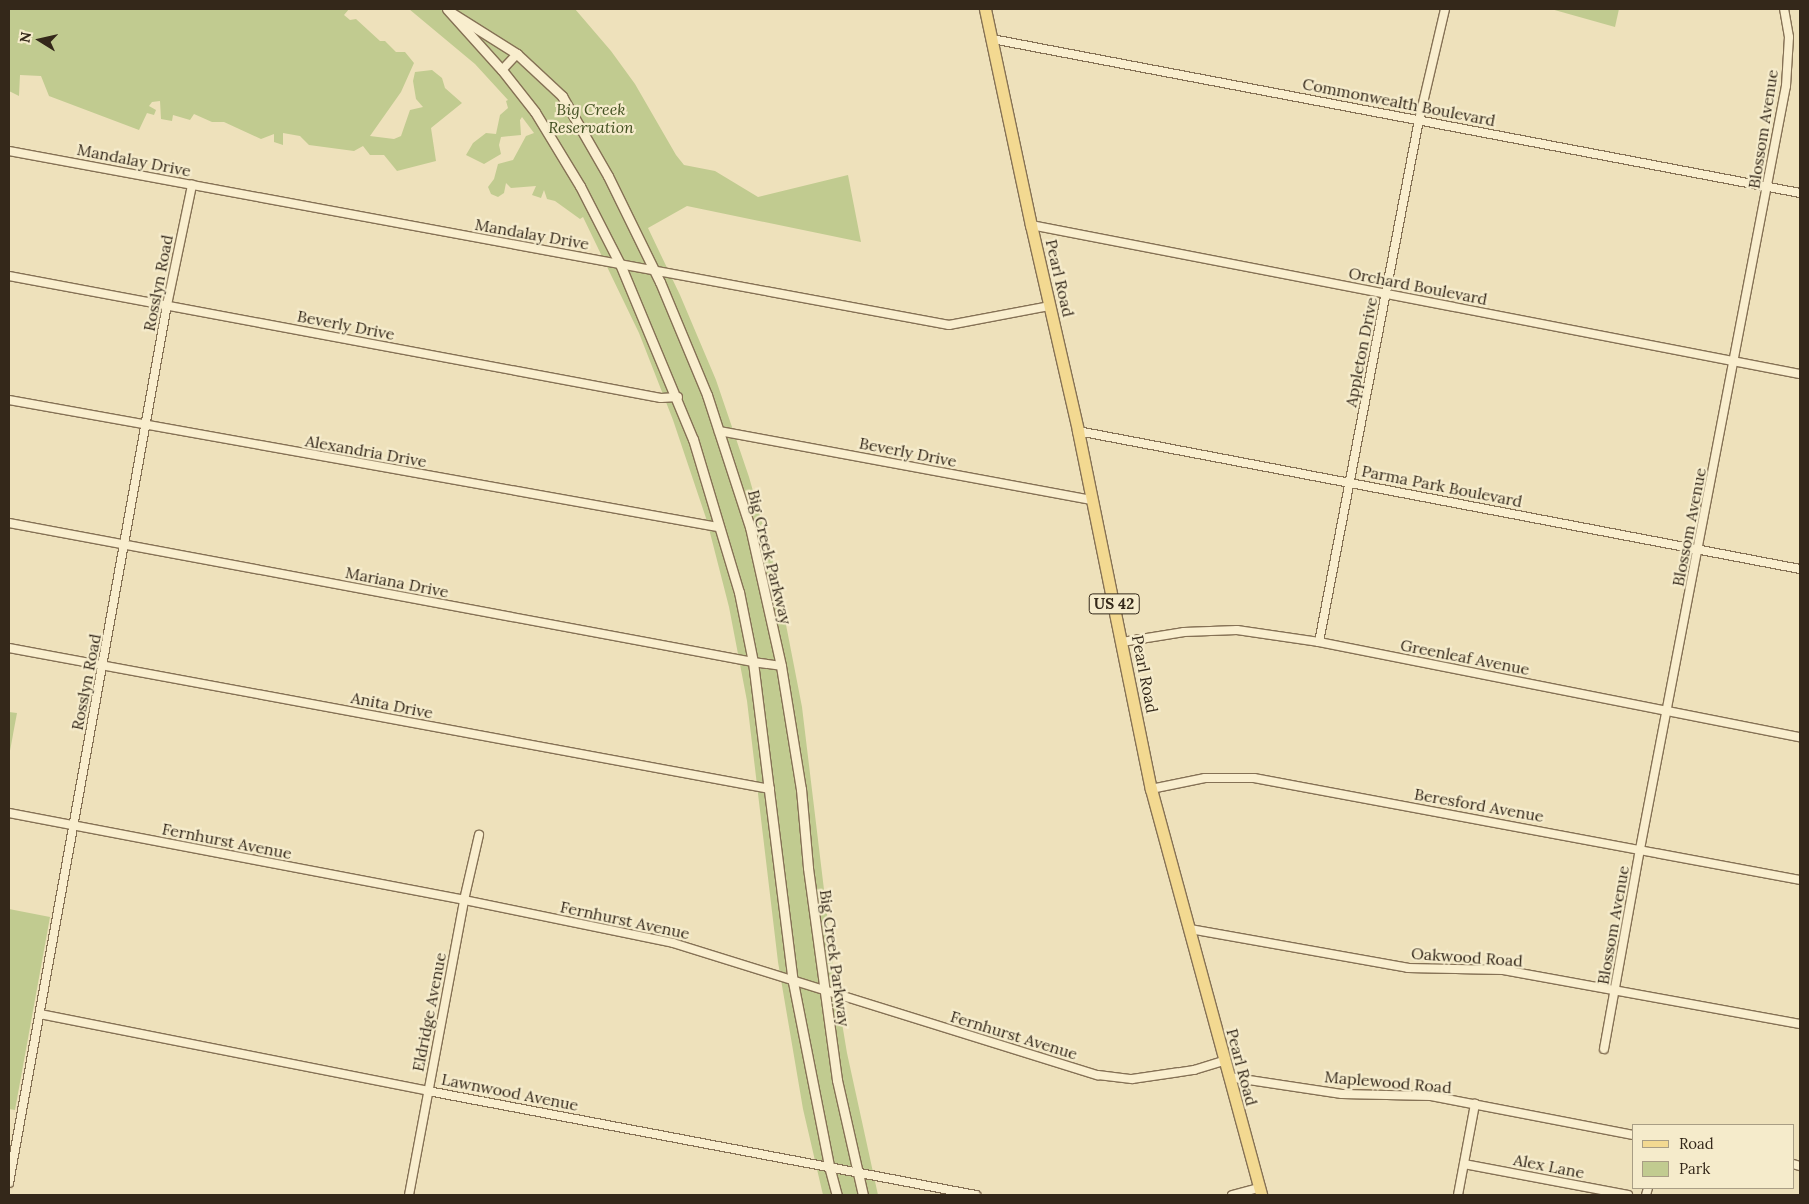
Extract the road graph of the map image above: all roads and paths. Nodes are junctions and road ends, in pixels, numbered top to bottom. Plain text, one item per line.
1 (985, 9) edge
2 (1445, 9) edge
3 (1784, 9) edge
4 (450, 11) edge
5 (992, 39) junction
6 (517, 54) junction
7 (502, 70) junction
8 (1419, 120) junction
9 (9, 151) edge
10 (192, 185) junction
11 (1768, 187) junction
12 (1800, 193) edge
13 (1031, 225) junction
14 (620, 264) junction
15 (653, 270) junction
16 (9, 276) edge
17 (1386, 294) junction
18 (167, 305) junction
19 (1050, 306) junction
20 (1735, 361) junction
21 (1800, 374) edge
22 (678, 397) junction
23 (9, 400) edge
24 (146, 426) junction
25 (719, 431) junction
26 (1078, 431) junction
27 (1350, 482) junction
28 (1092, 500) junction
29 (9, 523) edge
30 (718, 527) junction
31 (125, 544) junction
32 (1699, 549) junction
33 (1800, 569) edge
34 (1122, 642) junction
35 (1319, 642) junction
36 (9, 648) edge
37 (753, 662) junction
38 (104, 665) junction
39 (781, 666) junction
40 (1667, 712) junction
41 (1800, 737) edge
42 (770, 789) junction
43 (1151, 789) junction
44 (9, 813) edge
45 (73, 825) junction
46 (479, 835) dead end
47 (1640, 849) junction
48 (1800, 880) edge
49 (464, 900) junction
50 (1190, 929) junction
51 (793, 982) junction
52 (824, 990) junction
53 (1615, 990) junction
54 (40, 1014) junction
55 (1800, 1024) edge
56 (1604, 1049) dead end
57 (1224, 1062) junction
58 (1229, 1077) junction
59 (428, 1091) junction
60 (1475, 1104) junction
61 (1632, 1135) edge
62 (1464, 1164) junction
63 (828, 1166) junction
64 (857, 1172) junction
65 (9, 1183) edge
66 (1260, 1191) edge
67 (409, 1195) edge
68 (836, 1195) edge
69 (863, 1195) edge
70 (976, 1195) edge
71 (1232, 1195) edge
72 (1458, 1195) edge
73 (1628, 1195) edge

1 - 5 main road, Pearl Road / US 42
2 - 8 street, Appleton Drive
3 - 11 street, Blossom Avenue
4 - 6 street, Big Creek Parkway
4 - 7 street, Big Creek Parkway
5 - 8 street, Commonwealth Boulevard
5 - 13 main road, Pearl Road / US 42
6 - 7 street
6 - 15 street, Big Creek Parkway
7 - 14 street, Big Creek Parkway
8 - 11 street, Commonwealth Boulevard
8 - 17 street, Appleton Drive
9 - 10 street, Mandalay Drive
10 - 14 street, Mandalay Drive
10 - 18 street, Rosslyn Road
11 - 12 street, Commonwealth Boulevard
11 - 20 street, Blossom Avenue
13 - 17 street, Orchard Boulevard
13 - 19 main road, Pearl Road / US 42
14 - 15 street, Mandalay Drive
14 - 22 street, Big Creek Parkway
15 - 19 street, Mandalay Drive
15 - 25 street, Big Creek Parkway
16 - 18 street, Beverly Drive
17 - 20 street, Orchard Boulevard
17 - 27 street, Appleton Drive
18 - 22 street, Beverly Drive
18 - 24 street, Rosslyn Road
19 - 26 main road, Pearl Road / US 42
20 - 21 street, Orchard Boulevard
20 - 32 street, Blossom Avenue
22 - 30 street, Big Creek Parkway
23 - 24 street, Alexandria Drive
24 - 30 street, Alexandria Drive
24 - 31 street, Rosslyn Road
25 - 28 street, Beverly Drive
25 - 39 street, Big Creek Parkway
26 - 27 street, Parma Park Boulevard
26 - 28 main road, Pearl Road / US 42
27 - 32 street, Parma Park Boulevard
27 - 35 street, Appleton Drive
28 - 34 main road, Pearl Road / US 42
29 - 31 street, Mariana Drive
30 - 37 street, Big Creek Parkway
31 - 37 street, Mariana Drive
31 - 38 street, Rosslyn Road
32 - 33 street, Parma Park Boulevard
32 - 40 street, Blossom Avenue
34 - 35 street, Greenleaf Avenue
34 - 43 main road, Pearl Road / US 42
35 - 40 street, Greenleaf Avenue
36 - 38 street, Anita Drive
37 - 39 street, Mariana Drive
37 - 42 street, Big Creek Parkway
38 - 42 street, Anita Drive
38 - 45 street, Rosslyn Road
39 - 52 street, Big Creek Parkway
40 - 41 street, Greenleaf Avenue
40 - 47 street, Blossom Avenue
42 - 51 street, Big Creek Parkway
43 - 47 street, Beresford Avenue
43 - 50 main road, Pearl Road / US 42
44 - 45 street, Fernhurst Avenue
45 - 49 street, Fernhurst Avenue
45 - 54 street, Rosslyn Road
46 - 49 street, Eldridge Avenue
47 - 48 street, Beresford Avenue
47 - 53 street, Blossom Avenue
49 - 51 street, Fernhurst Avenue
49 - 59 street, Eldridge Avenue
50 - 53 street, Oakwood Road
50 - 57 main road, Pearl Road / US 42
51 - 52 street, Fernhurst Avenue
51 - 63 street, Big Creek Parkway
52 - 57 street, Fernhurst Avenue
52 - 64 street, Big Creek Parkway
53 - 55 street, Oakwood Road
53 - 56 street, Blossom Avenue
54 - 59 street, Lawnwood Avenue
54 - 65 street, Rosslyn Road
57 - 58 main road, Pearl Road / US 42
58 - 60 street, Maplewood Road
58 - 66 main road, Pearl Road / US 42
59 - 63 street, Lawnwood Avenue
59 - 67 street, Eldridge Avenue
60 - 61 street, Maplewood Road
60 - 62 street
62 - 72 street
62 - 73 street, Alex Lane
63 - 64 street, Lawnwood Avenue
63 - 68 street, Big Creek Parkway
64 - 69 street, Big Creek Parkway
64 - 70 street, Lawnwood Avenue
66 - 71 street

